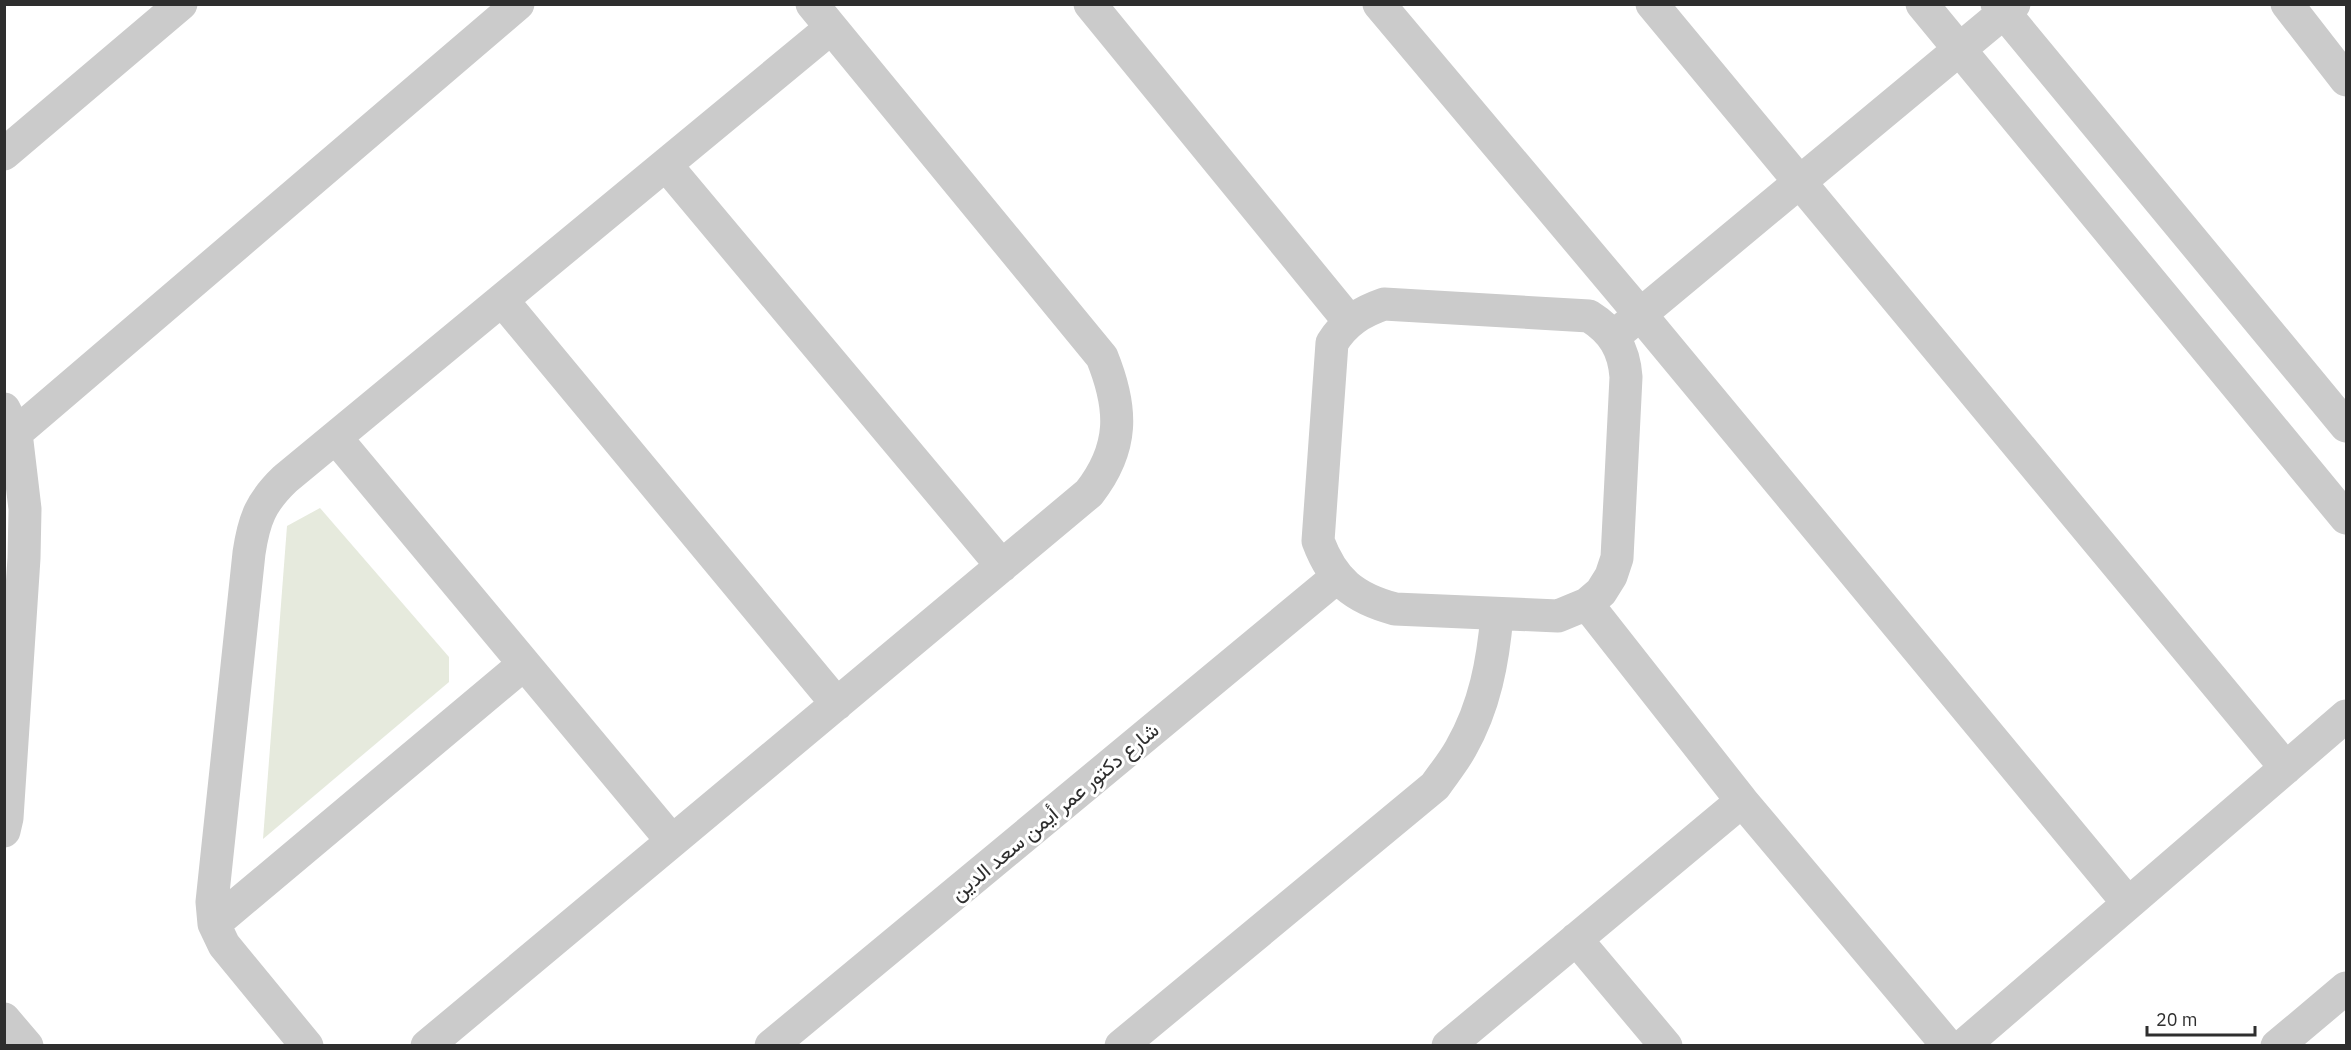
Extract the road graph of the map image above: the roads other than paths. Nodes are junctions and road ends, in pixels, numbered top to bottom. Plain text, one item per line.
1 (181, 4) edge
2 (518, 4) edge
3 (1090, 4) edge
4 (1379, 4) edge
5 (1652, 4) edge
6 (1922, 4) edge
7 (2287, 4) edge
8 (2005, 7) edge
9 (821, 16) edge
10 (1959, 50) junction
11 (2346, 80) edge
12 (4, 154) edge
13 (666, 165) junction
14 (1799, 182) junction
15 (502, 300) junction
16 (1640, 314) junction
17 (1349, 321) junction
18 (1614, 336) junction
19 (10, 421) edge
20 (2346, 426) edge
21 (336, 438) junction
22 (2346, 518) edge
23 (1002, 566) junction
24 (1337, 577) junction
25 (1587, 604) junction
26 (1497, 615) junction
27 (524, 664) junction
28 (837, 704) junction
29 (2346, 716) edge
30 (2286, 768) junction
31 (1742, 801) junction
32 (4, 831) edge
33 (672, 841) junction
34 (2128, 903) junction
35 (214, 924) junction
36 (1576, 939) junction
37 (2346, 988) edge
38 (4, 1019) edge
39 (27, 1046) edge
40 (307, 1046) edge
41 (427, 1046) edge
42 (771, 1046) edge
43 (1121, 1046) edge
44 (1448, 1046) edge
45 (1666, 1046) edge
46 (1948, 1046) edge
47 (1963, 1046) edge
48 (2277, 1046) edge

1 - 12 street
2 - 19 street
3 - 17 street
4 - 16 street
5 - 14 street
6 - 10 street
7 - 11 street
8 - 10 street
8 - 20 street
9 - 13 street
9 - 23 street
10 - 14 street
10 - 22 street
13 - 15 street
13 - 23 street
14 - 16 street
14 - 30 street
15 - 21 street
15 - 28 street
16 - 18 street
16 - 34 street
17 - 18 street
17 - 24 street
18 - 25 street
19 - 32 street
21 - 27 street
21 - 35 street
23 - 28 street
24 - 26 street
24 - 42 street, شارع دكتور عمر أيمن سعد الدين
25 - 26 street
25 - 31 street
26 - 43 street
27 - 33 street
27 - 35 street
28 - 33 street
29 - 30 street
30 - 34 street
31 - 36 street
31 - 46 street
33 - 41 street
34 - 47 street
35 - 40 street
36 - 44 street
36 - 45 street
37 - 48 street
38 - 39 street

